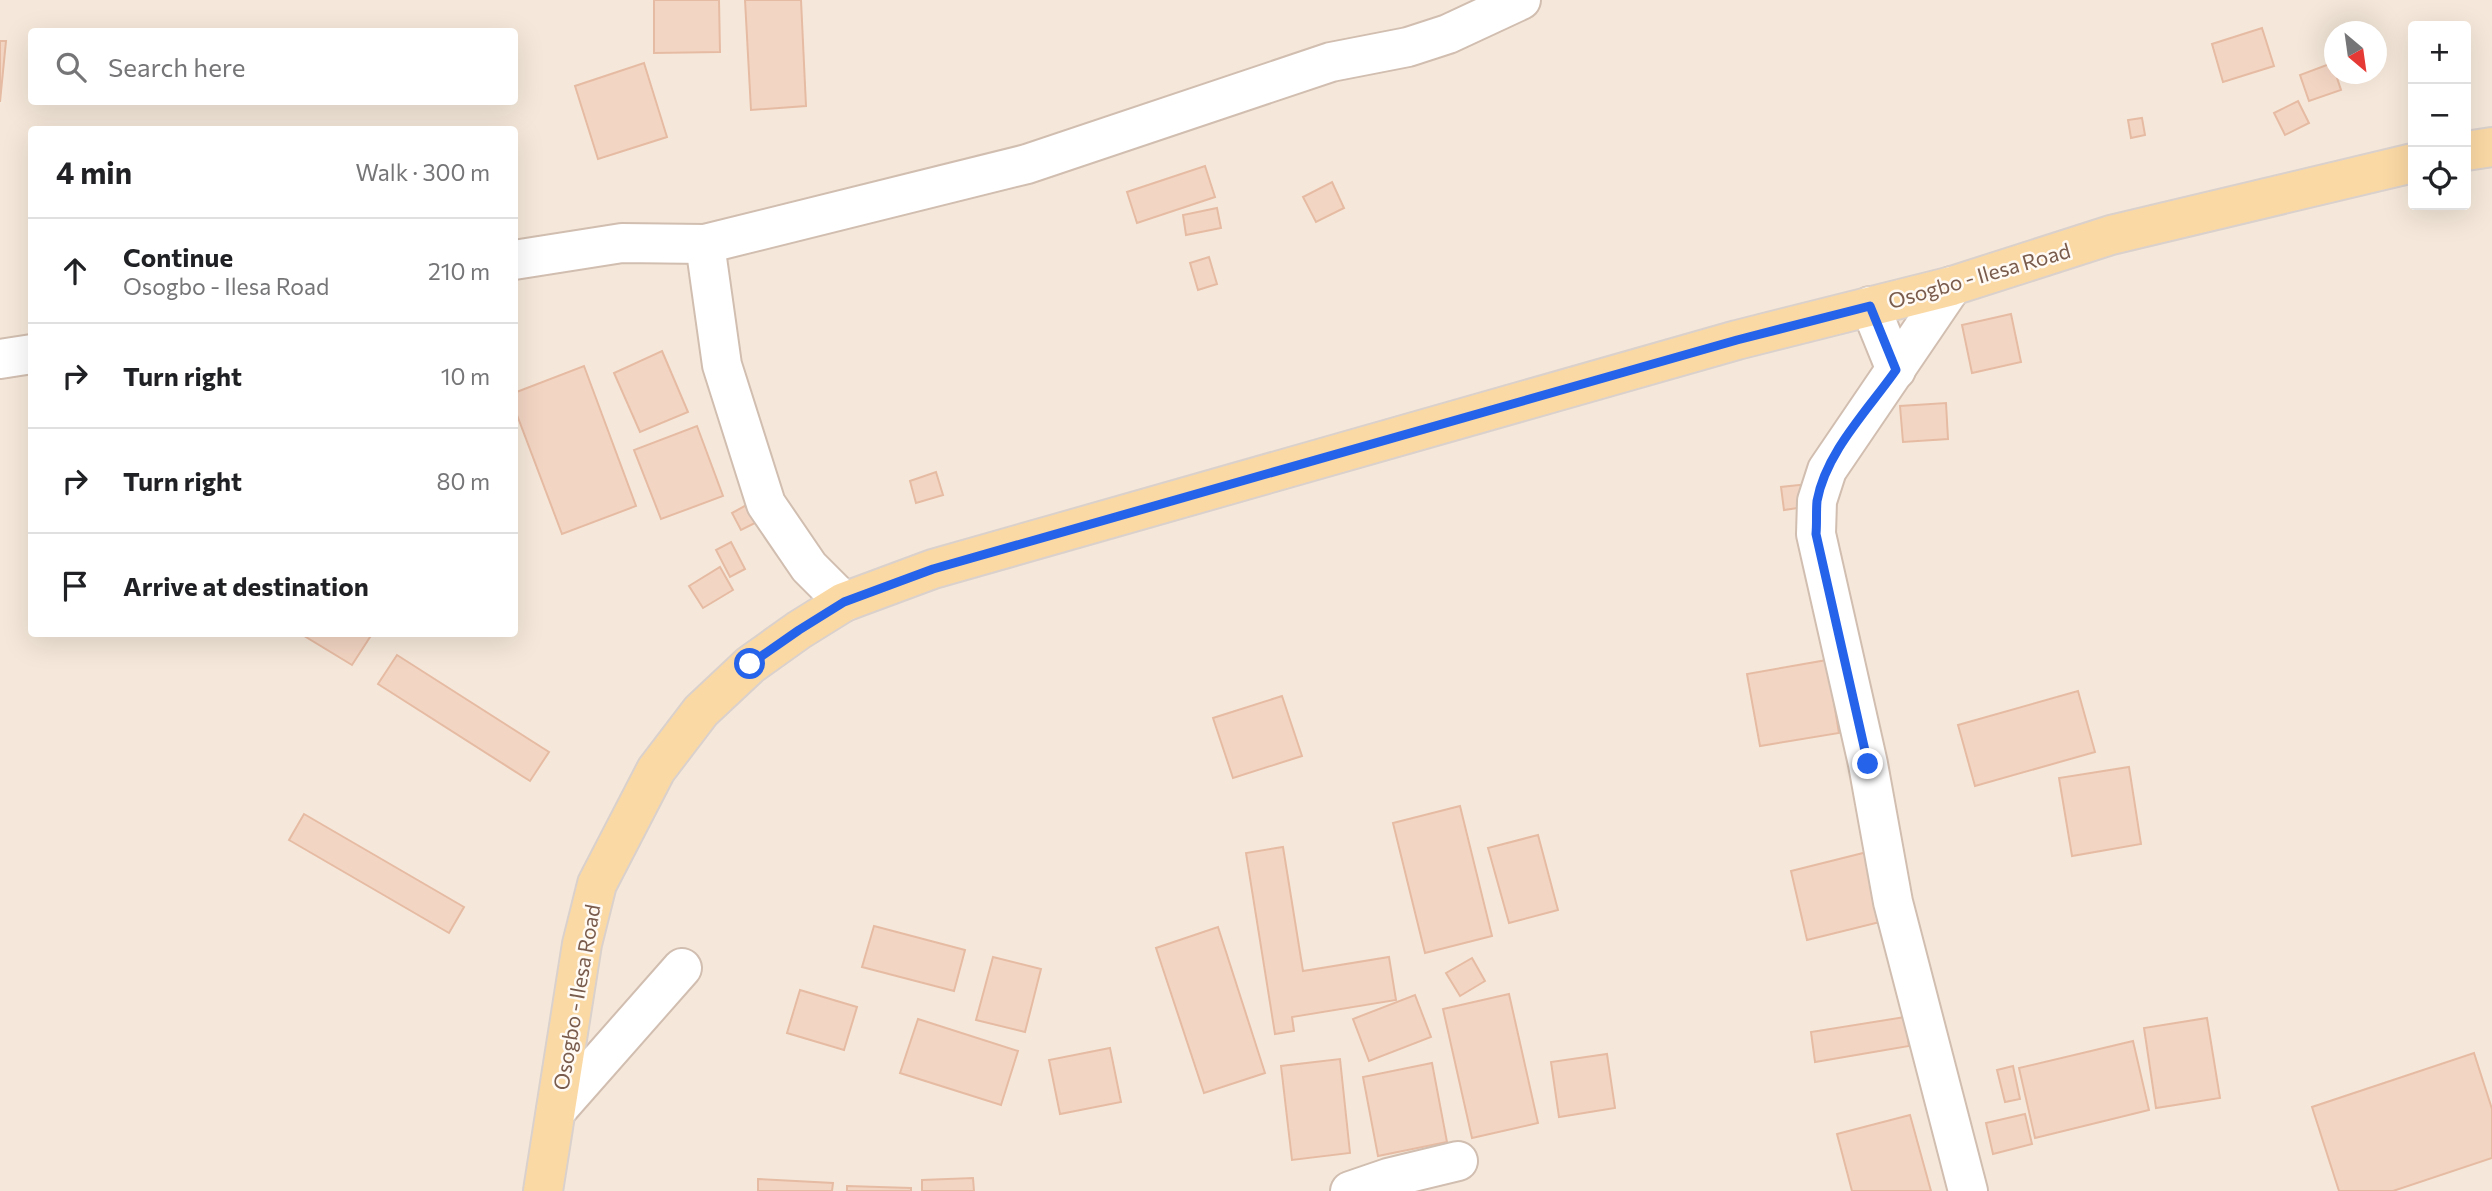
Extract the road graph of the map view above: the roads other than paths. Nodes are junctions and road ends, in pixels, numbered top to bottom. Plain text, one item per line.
1 (1503, 4) edge
2 (2492, 147) edge
3 (2471, 150) edge
4 (2408, 164) edge
5 (705, 244) junction
6 (518, 259) edge
7 (1952, 286) junction
8 (1870, 306) junction
9 (28, 355) edge
10 (0, 359) edge
11 (1896, 370) junction
12 (844, 602) junction
13 (682, 968) dead end
14 (556, 1111) junction
15 (1458, 1161) dead end
16 (543, 1191) edge
17 (1350, 1191) edge
18 (1968, 1191) edge

1 - 5 street
2 - 3 main road
4 - 7 main road, Osogbo - Ilesa Road
5 - 6 street
5 - 12 street
7 - 8 main road, Osogbo - Ilesa Road
7 - 11 street
8 - 11 street
8 - 12 main road, Osogbo - Ilesa Road
9 - 10 street
11 - 18 street
12 - 14 main road, Osogbo - Ilesa Road
13 - 14 street
14 - 16 main road, Osogbo - Ilesa Road
15 - 17 street

